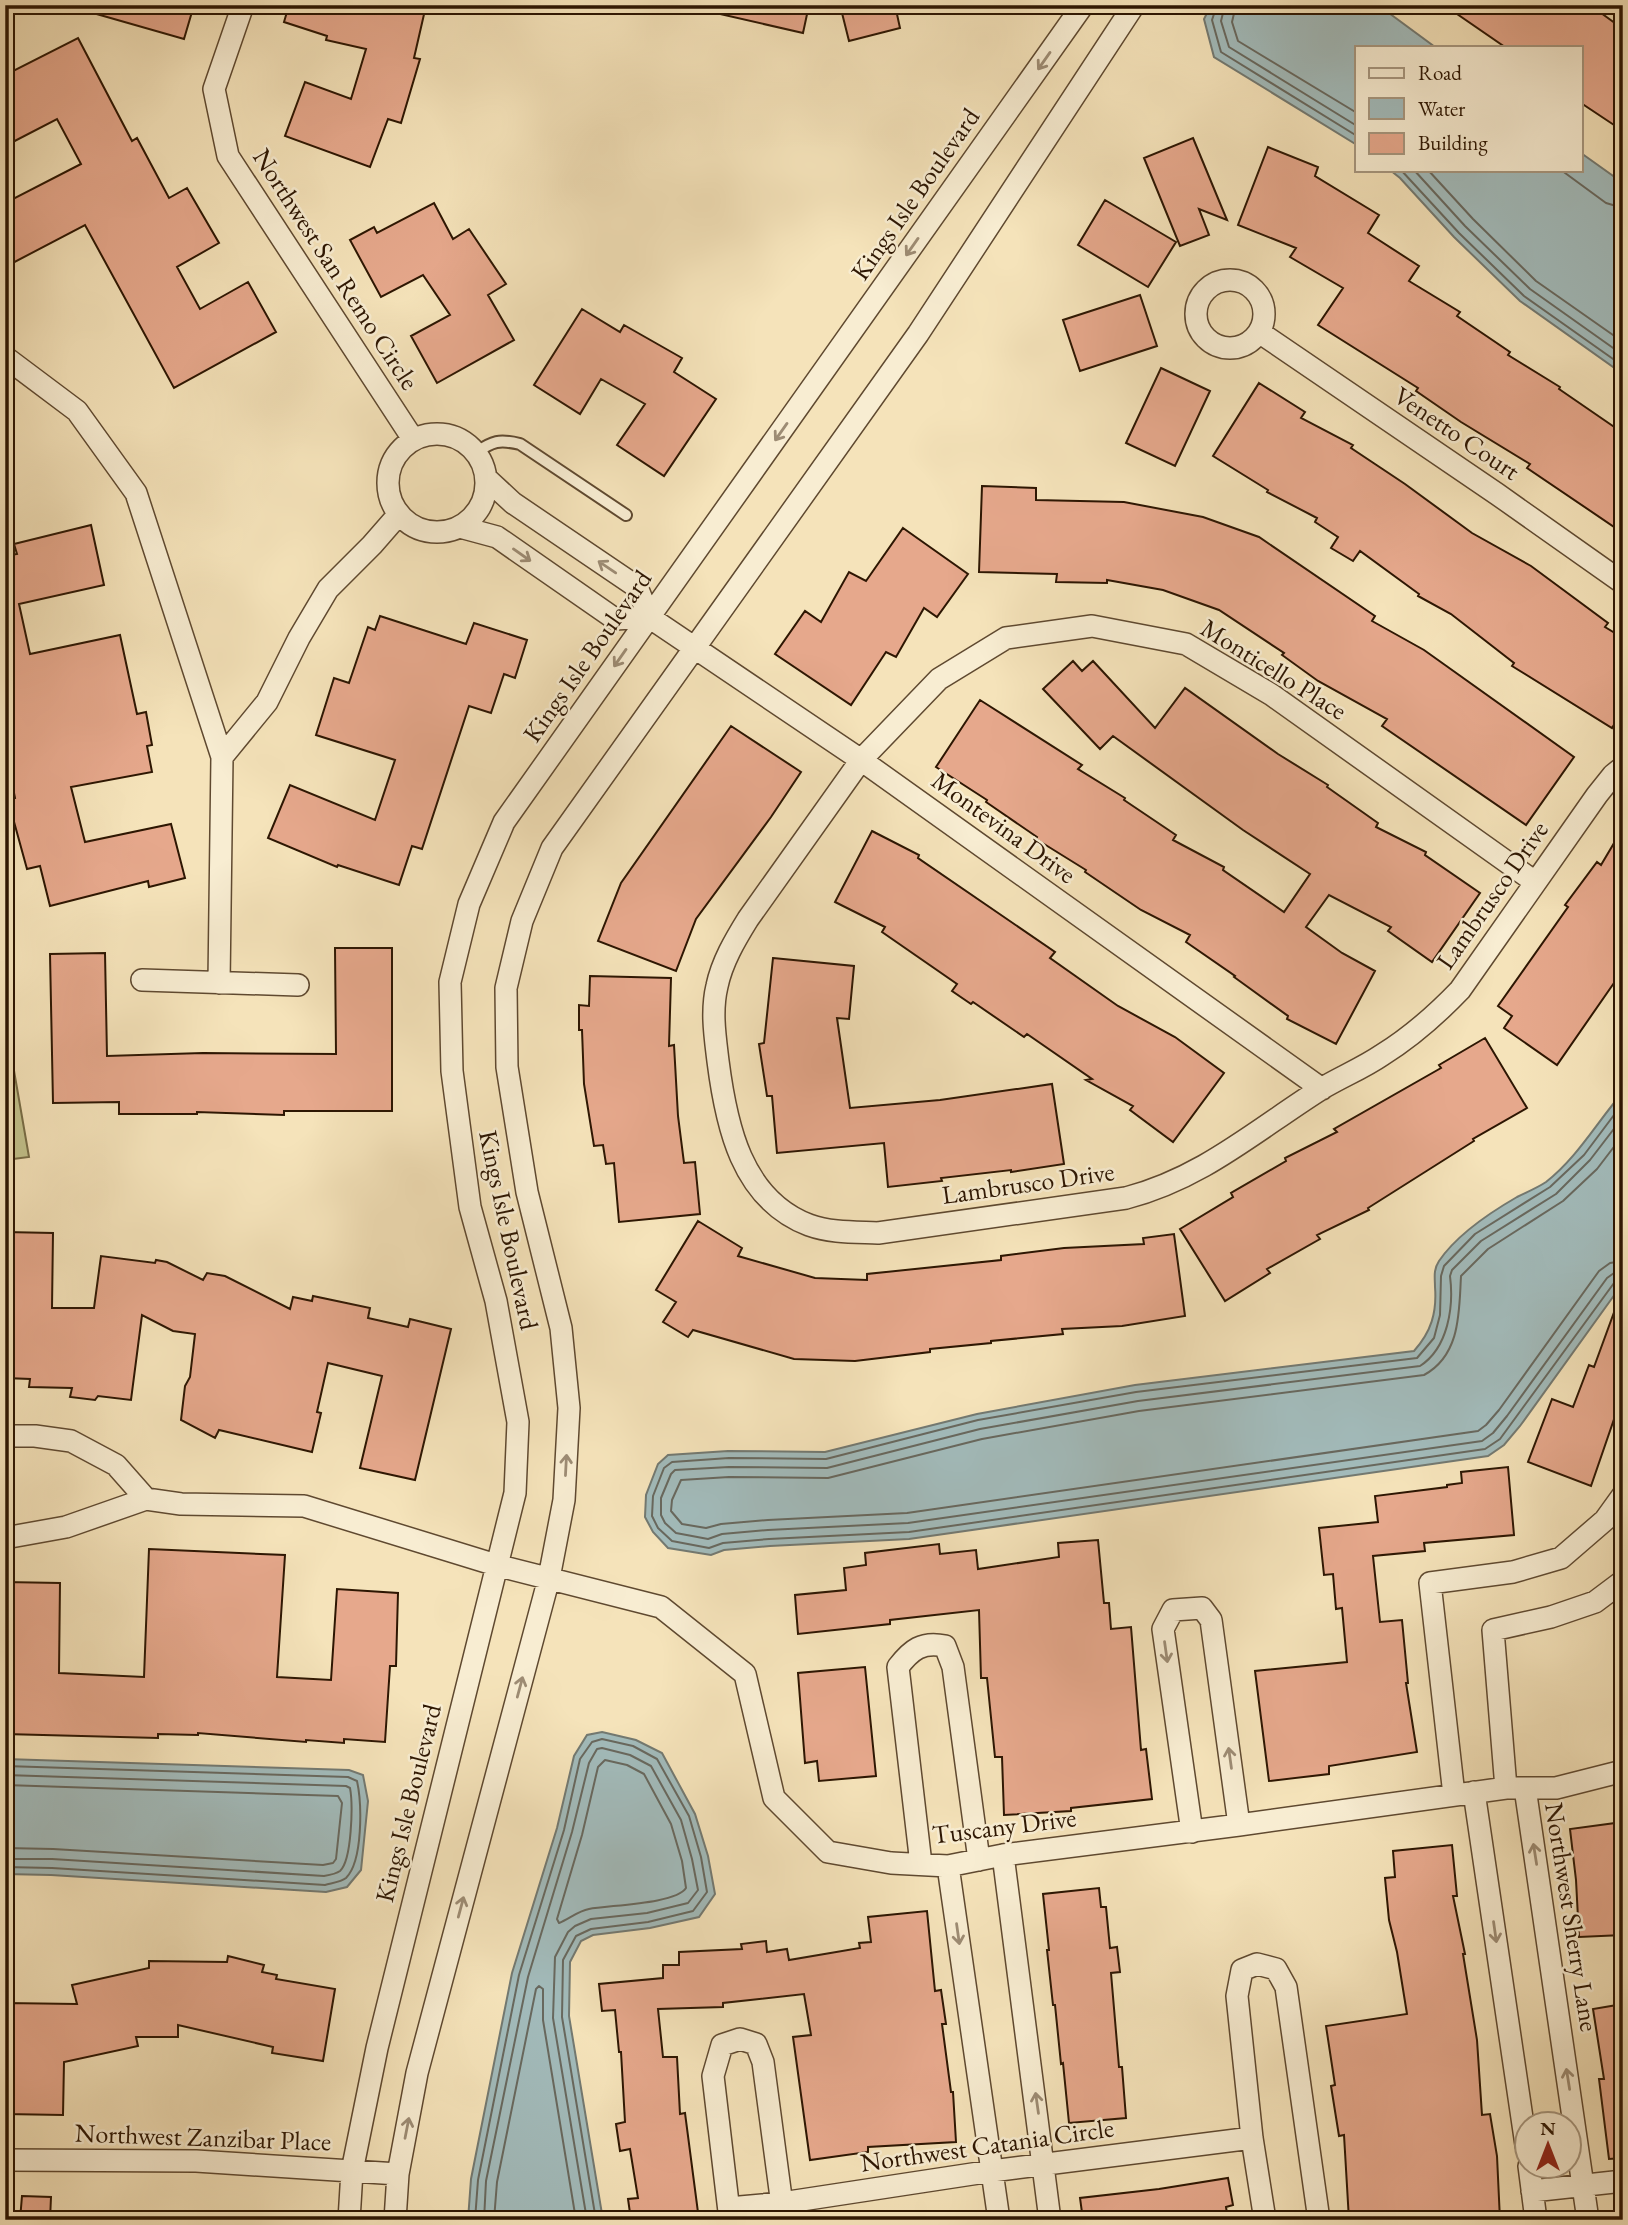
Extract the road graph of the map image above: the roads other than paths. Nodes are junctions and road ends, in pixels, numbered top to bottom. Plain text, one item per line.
1 (243, 5) edge
2 (1083, 5) edge
3 (1134, 5) edge
4 (1259, 332) dead end
5 (5, 357) edge
6 (413, 439) junction
7 (475, 453) junction
8 (486, 478) junction
9 (399, 514) junction
10 (626, 515) dead end
11 (460, 527) junction
12 (1623, 583) edge
13 (649, 617) junction
14 (695, 648) junction
15 (222, 757) junction
16 (861, 760) junction
17 (1623, 767) edge
18 (1535, 882) junction
19 (142, 980) dead end
20 (219, 982) junction
21 (298, 985) dead end
22 (1322, 1089) junction
23 (5, 1436) edge
24 (1623, 1495) edge
25 (146, 1499) junction
26 (5, 1538) edge
27 (496, 1564) junction
28 (549, 1578) junction
29 (1623, 1581) edge
30 (1623, 1771) edge
31 (1515, 1788) junction
32 (1464, 1794) junction
33 (1239, 1825) junction
34 (1192, 1832) junction
35 (1003, 1855) junction
36 (979, 1860) junction
37 (921, 1864) junction
38 (948, 1866) junction
39 (1521, 2110) edge
40 (1252, 2138) junction
41 (5, 2160) edge
42 (1045, 2164) junction
43 (352, 2171) junction
44 (992, 2171) junction
45 (398, 2175) junction
46 (1531, 2180) edge
47 (1623, 2181) edge
48 (1584, 2185) junction
49 (1532, 2191) junction
50 (783, 2211) edge
51 (730, 2214) edge
52 (349, 2220) edge
53 (395, 2220) edge
54 (999, 2220) edge
55 (1051, 2220) edge
56 (1265, 2220) edge
57 (1319, 2220) edge
58 (1536, 2220) edge
59 (1588, 2220) edge

1 - 6 street, Northwest San Remo Circle
2 -> 13 street, Kings Isle Boulevard
3 - 14 street, Kings Isle Boulevard
4 - 12 street, Venetto Court
5 - 15 street
6 - 7 street
6 - 9 street
7 - 8 street
7 - 10 lane
8 - 11 street
13 -> 8 street
9 - 11 street
9 - 15 street
11 -> 13 street
13 - 14 street, Montevina Drive
13 -> 27 street, Kings Isle Boulevard
14 - 16 street, Montevina Drive
28 -> 14 street, Kings Isle Boulevard
15 - 20 street
16 - 18 street, Monticello Place
16 - 22 street, Montevina Drive
16 - 22 street, Lambrusco Drive
17 - 18 street, Lambrusco Drive
18 - 22 street, Lambrusco Drive
19 - 20 street
20 - 21 street
23 - 25 street
24 - 32 street
25 - 26 street
25 - 27 street, Tuscany Drive
27 - 28 street, Tuscany Drive
27 - 43 street, Kings Isle Boulevard
28 - 37 street, Tuscany Drive
45 -> 28 street, Kings Isle Boulevard
29 - 31 street, Northwest Sherry Lane
30 - 31 street, Tuscany Drive
31 - 32 street, Tuscany Drive
48 -> 31 street, Northwest Sherry Lane
32 - 33 street, Tuscany Drive
32 -> 39 street
33 - 34 street, Tuscany Drive
33 -> 34 street
34 - 35 street, Tuscany Drive
35 - 36 street, Tuscany Drive
42 -> 35 street
36 - 37 street
36 - 38 street, Tuscany Drive
37 - 38 street, Tuscany Drive
38 -> 44 street
40 - 42 street, Northwest Catania Circle
40 - 56 street
40 - 57 street
41 - 43 street, Northwest Zanzibar Place
42 - 44 street, Northwest Catania Circle
42 - 55 street
43 - 45 street, Northwest Zanzibar Place
43 - 52 street, Kings Isle Boulevard
44 - 50 street, Northwest Catania Circle
44 - 54 street
45 - 53 street, Kings Isle Boulevard
46 - 49 street
47 - 48 street
48 - 49 street
48 - 59 street, Northwest Sherry Lane
49 - 58 street
50 - 51 street, Northwest Catania Circle
50 - 51 street

